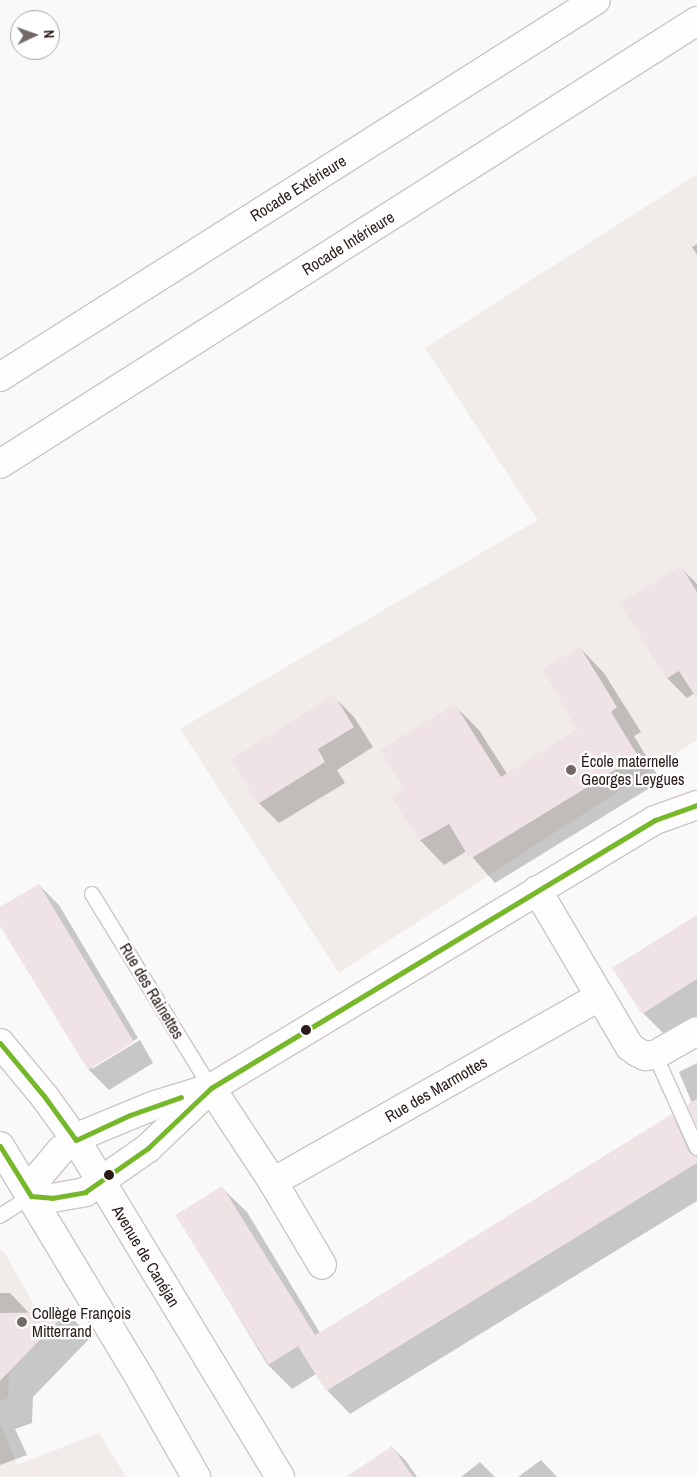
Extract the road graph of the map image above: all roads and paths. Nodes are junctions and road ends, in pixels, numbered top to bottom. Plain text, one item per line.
1 (596, 0) edge
2 (697, 21) edge
3 (0, 377) edge
4 (0, 464) edge
5 (697, 805) edge
6 (537, 890) junction
7 (92, 894) dead end
8 (600, 996) junction
9 (697, 1031) edge
10 (0, 1043) edge
11 (655, 1055) junction
12 (211, 1088) junction
13 (76, 1140) junction
14 (0, 1146) edge
15 (697, 1148) edge
16 (102, 1182) junction
17 (273, 1182) junction
18 (31, 1196) junction
19 (0, 1216) edge
20 (322, 1265) dead end
21 (196, 1477) edge
22 (280, 1477) edge

1 - 3 main road, Rocade Extérieure
2 - 4 main road, Rocade Intérieure
5 - 6 main road
6 - 8 main road
6 - 12 main road
7 - 12 lane, Rue des Rainettes
8 - 11 main road
8 - 17 main road, Rue des Marmottes
9 - 11 main road
10 - 13 main road, Avenue de Canéjan
11 - 15 lane
12 - 13 main road
12 - 16 main road
12 - 17 main road
13 - 16 main road, Avenue de Canéjan
13 - 18 main road
14 - 18 main road
16 - 18 main road
16 - 22 main road, Avenue de Canéjan
17 - 20 main road
18 - 19 lane
18 - 21 main road

